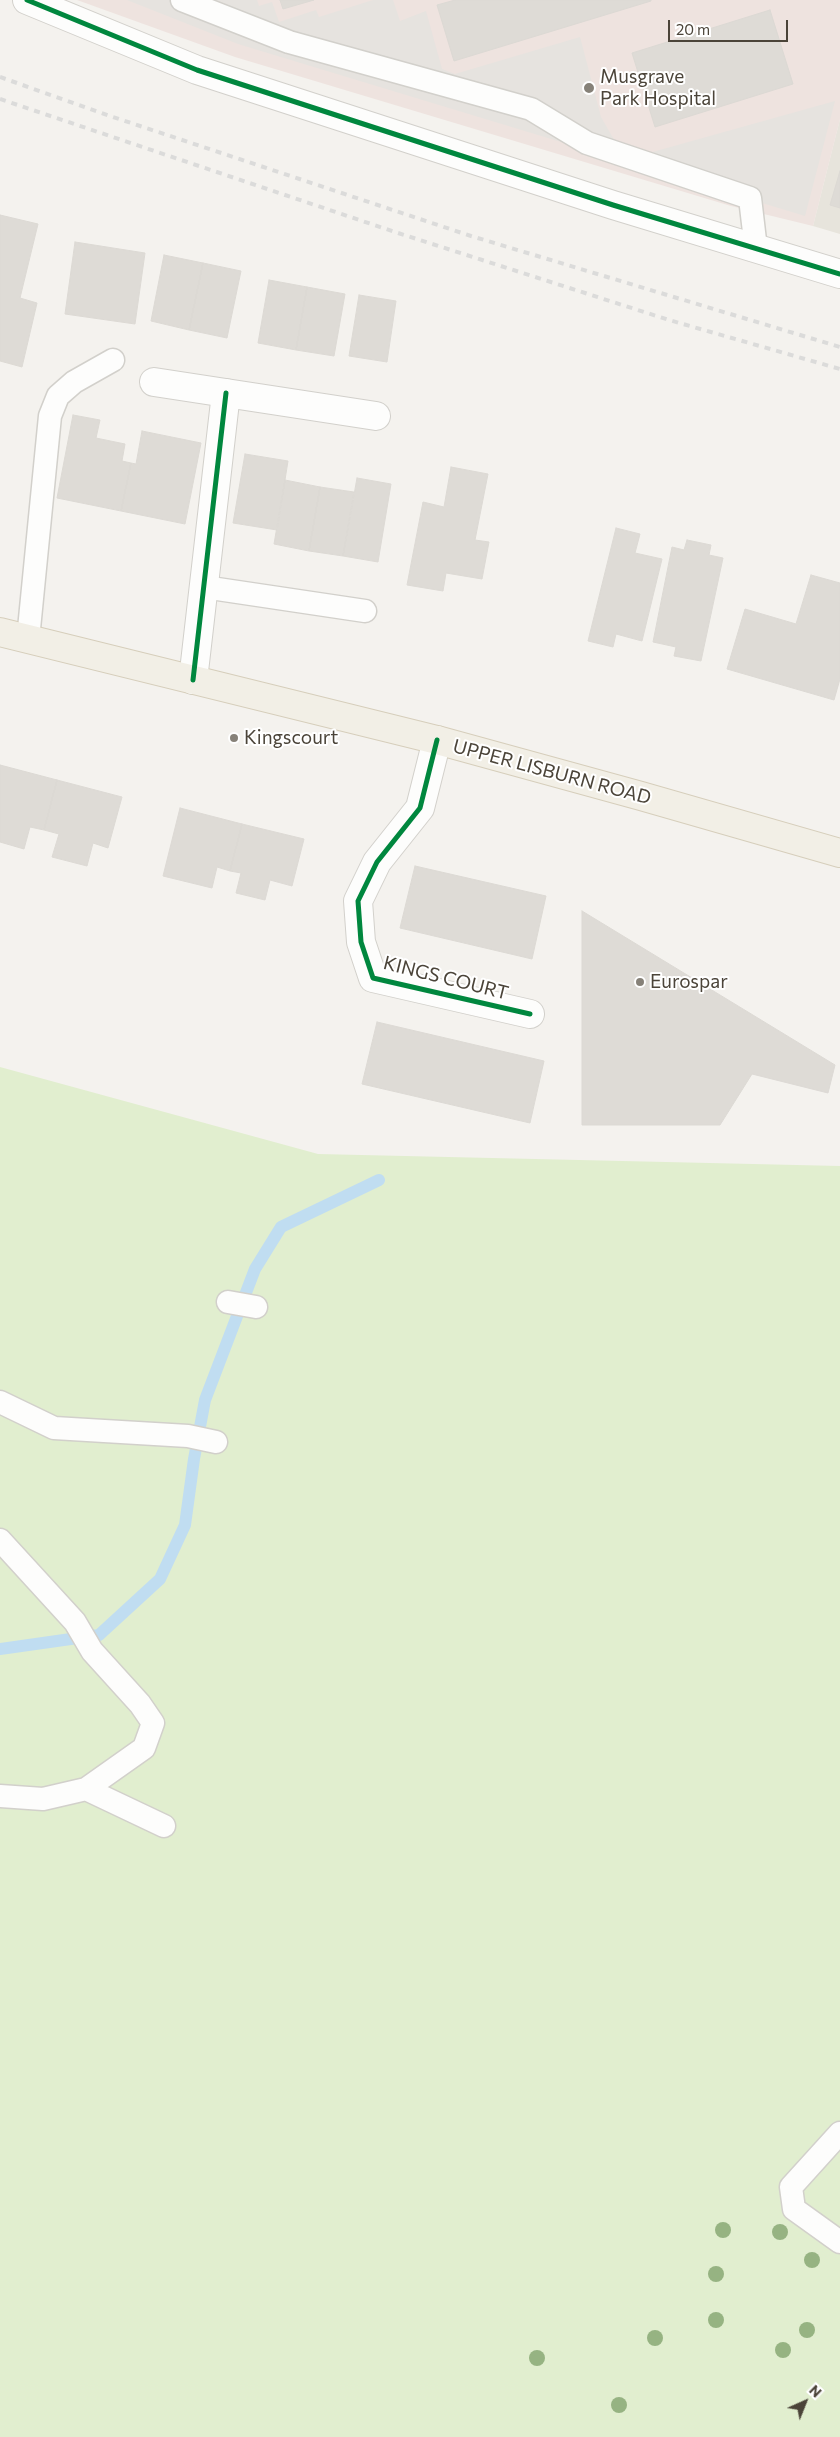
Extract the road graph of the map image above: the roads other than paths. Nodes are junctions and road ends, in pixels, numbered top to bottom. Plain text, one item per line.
1 (27, 0) edge
2 (182, 0) edge
3 (756, 249) junction
4 (840, 274) edge
5 (113, 360) dead end
6 (154, 382) dead end
7 (226, 393) junction
8 (376, 416) dead end
9 (204, 587) junction
10 (365, 611) dead end
11 (0, 632) edge
12 (28, 639) junction
13 (193, 680) junction
14 (436, 740) junction
15 (840, 853) edge
16 (530, 1014) dead end
17 (228, 1302) dead end
18 (256, 1308) dead end
19 (0, 1402) edge
20 (216, 1442) dead end
21 (0, 1540) edge
22 (86, 1789) junction
23 (0, 1796) edge
24 (164, 1826) dead end
25 (840, 2133) edge
26 (840, 2242) edge

1 - 3 street
2 - 3 lane
3 - 4 street
5 - 12 lane
6 - 7 street
7 - 8 street
7 - 9 street
9 - 10 lane
9 - 13 street
11 - 12 main road, UPPER LISBURN ROAD
12 - 13 main road, UPPER LISBURN ROAD
13 - 14 main road, UPPER LISBURN ROAD
14 - 15 main road, UPPER LISBURN ROAD
14 - 16 street, KINGS COURT
17 - 18 lane
19 - 20 lane
21 - 22 lane
22 - 23 lane
22 - 24 lane
25 - 26 lane

